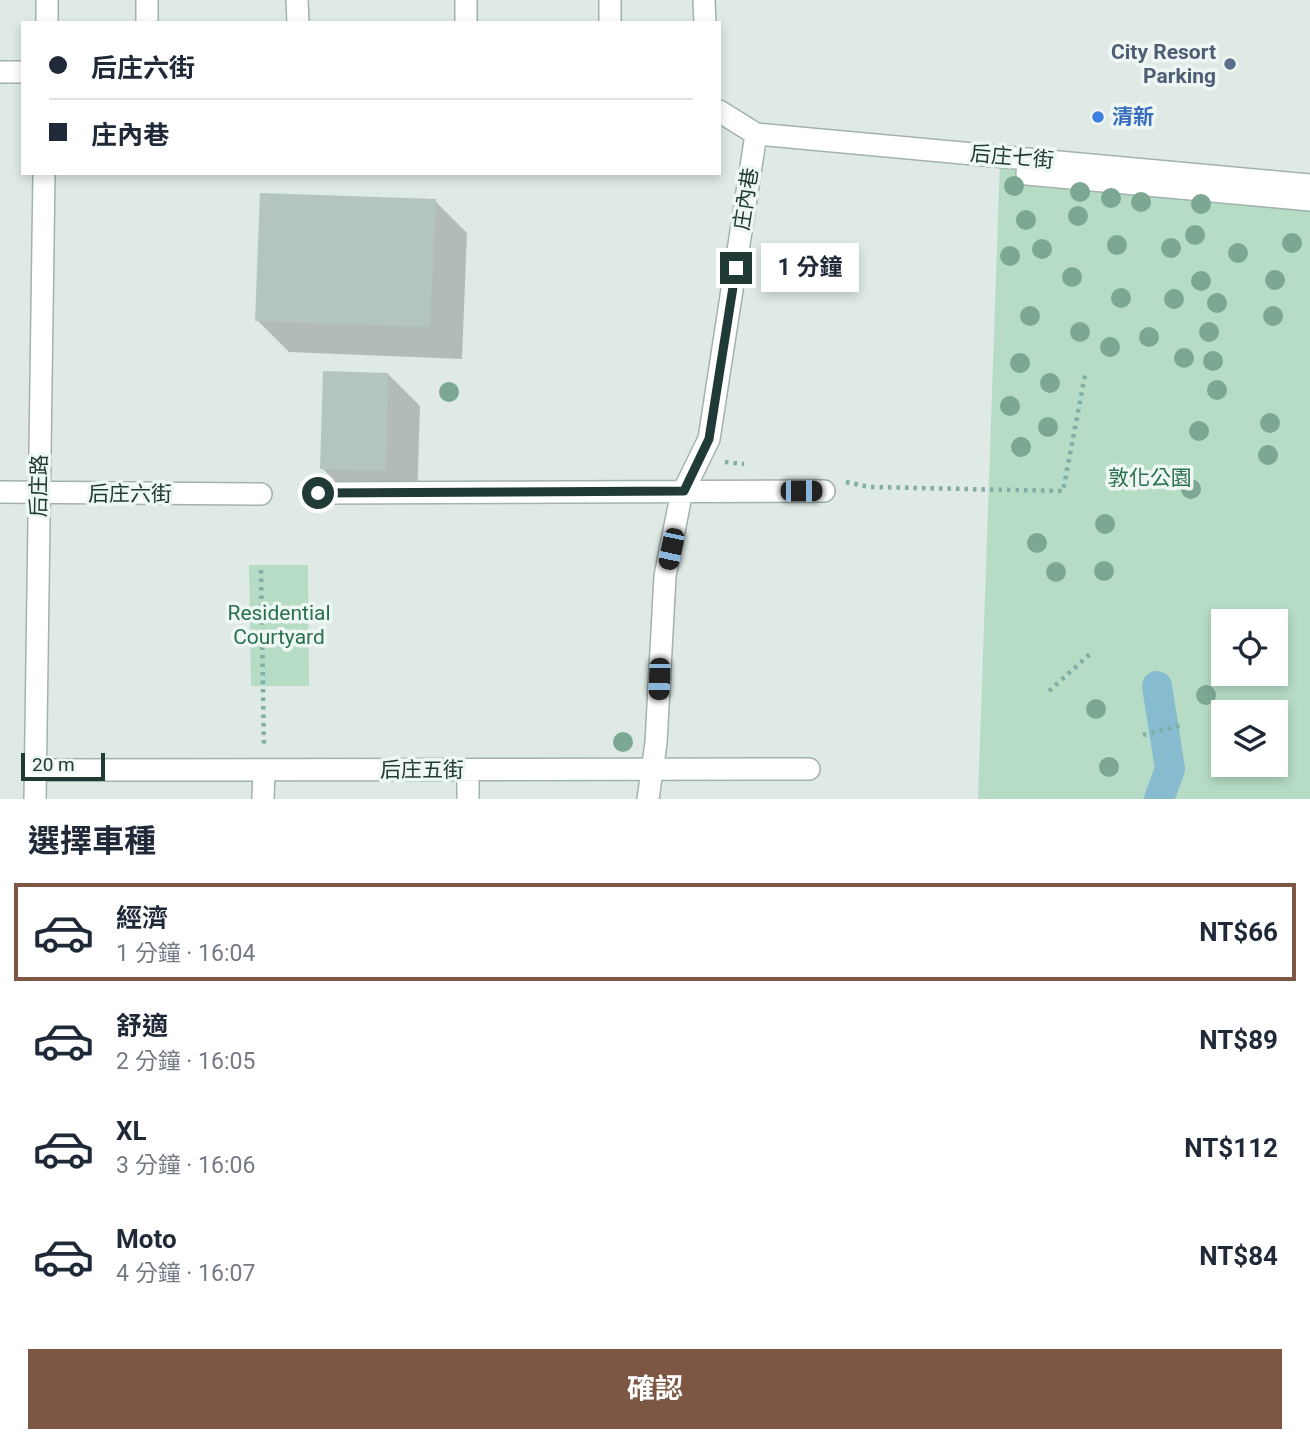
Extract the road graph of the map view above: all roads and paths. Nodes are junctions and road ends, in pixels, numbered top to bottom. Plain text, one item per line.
1 (47, 0) edge
2 (147, 0) edge
3 (298, 0) edge
4 (466, 0) edge
5 (705, 0) edge
6 (47, 21) edge
7 (147, 21) edge
8 (298, 21) edge
9 (466, 21) edge
10 (705, 21) edge
11 (0, 72) edge
12 (21, 72) edge
13 (721, 112) edge
14 (756, 134) junction
15 (1029, 159) junction
16 (44, 175) edge
17 (1310, 185) edge
18 (1310, 200) edge
19 (1085, 375) dead end
20 (700, 458) junction
21 (752, 466) dead end
22 (844, 481) dead end
23 (684, 491) junction
24 (824, 491) dead end
25 (0, 492) edge
26 (318, 493) dead end
27 (39, 494) junction
28 (261, 494) dead end
29 (261, 570) dead end
30 (1090, 654) dead end
31 (1049, 691) dead end
32 (1183, 725) dead end
33 (1143, 735) dead end
34 (468, 769) junction
35 (651, 769) junction
36 (809, 769) dead end
37 (35, 770) junction
38 (264, 770) junction
39 (35, 799) edge
40 (263, 799) edge
41 (468, 799) edge
42 (648, 799) edge

1 - 6 street
2 - 7 street
3 - 8 street
4 - 9 street
5 - 10 street
11 - 12 street
13 - 14 street, 后庄七街
14 - 15 street, 后庄七街
14 - 20 street, 庄內巷
15 - 17 street, 后庄七街
15 - 18 street
16 - 27 street, 后庄路
19 - 22 path
20 - 21 path
20 - 23 street, 庄內巷
23 - 24 street
23 - 26 street
23 - 35 street, 庄內巷
25 - 27 street, 后庄六街
27 - 28 street, 后庄六街
27 - 37 street, 后庄路
29 - 38 path
30 - 31 path
32 - 33 path
34 - 35 street, 后庄五街
34 - 38 street, 后庄五街
34 - 41 street
35 - 36 street, 后庄五街
35 - 42 street, 庄內巷
37 - 38 street, 后庄五街
37 - 39 street, 后庄路
38 - 40 street

